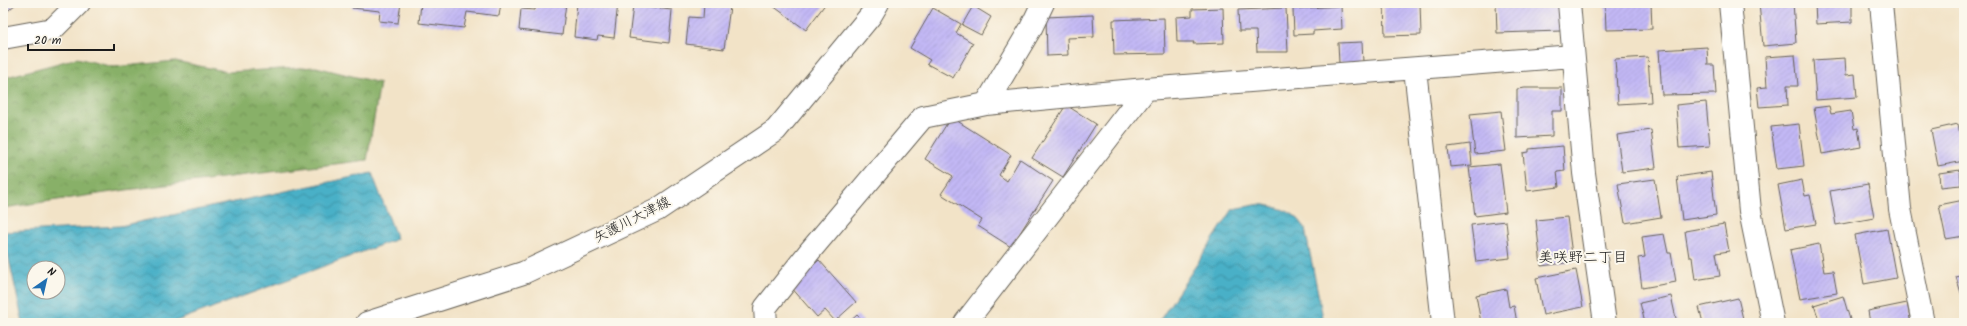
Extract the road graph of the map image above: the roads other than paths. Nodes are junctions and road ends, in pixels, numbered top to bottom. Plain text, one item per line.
1 (79, 3) edge
2 (878, 3) edge
3 (1043, 3) edge
4 (1569, 3) edge
5 (1730, 3) edge
6 (1881, 3) edge
7 (3, 38) edge
8 (1573, 56) junction
9 (1415, 69) junction
10 (1146, 89) junction
11 (986, 104) junction
12 (368, 323) edge
13 (766, 323) edge
14 (965, 323) edge
15 (1443, 323) edge
16 (1605, 323) edge
17 (1773, 323) edge
18 (1923, 323) edge

1 - 7 street
2 - 12 street, 矢護川大津線
3 - 11 street
4 - 8 street
5 - 17 street
6 - 18 street
8 - 9 street
8 - 16 street
9 - 10 street
9 - 15 street
10 - 11 street
10 - 14 street
11 - 13 street

